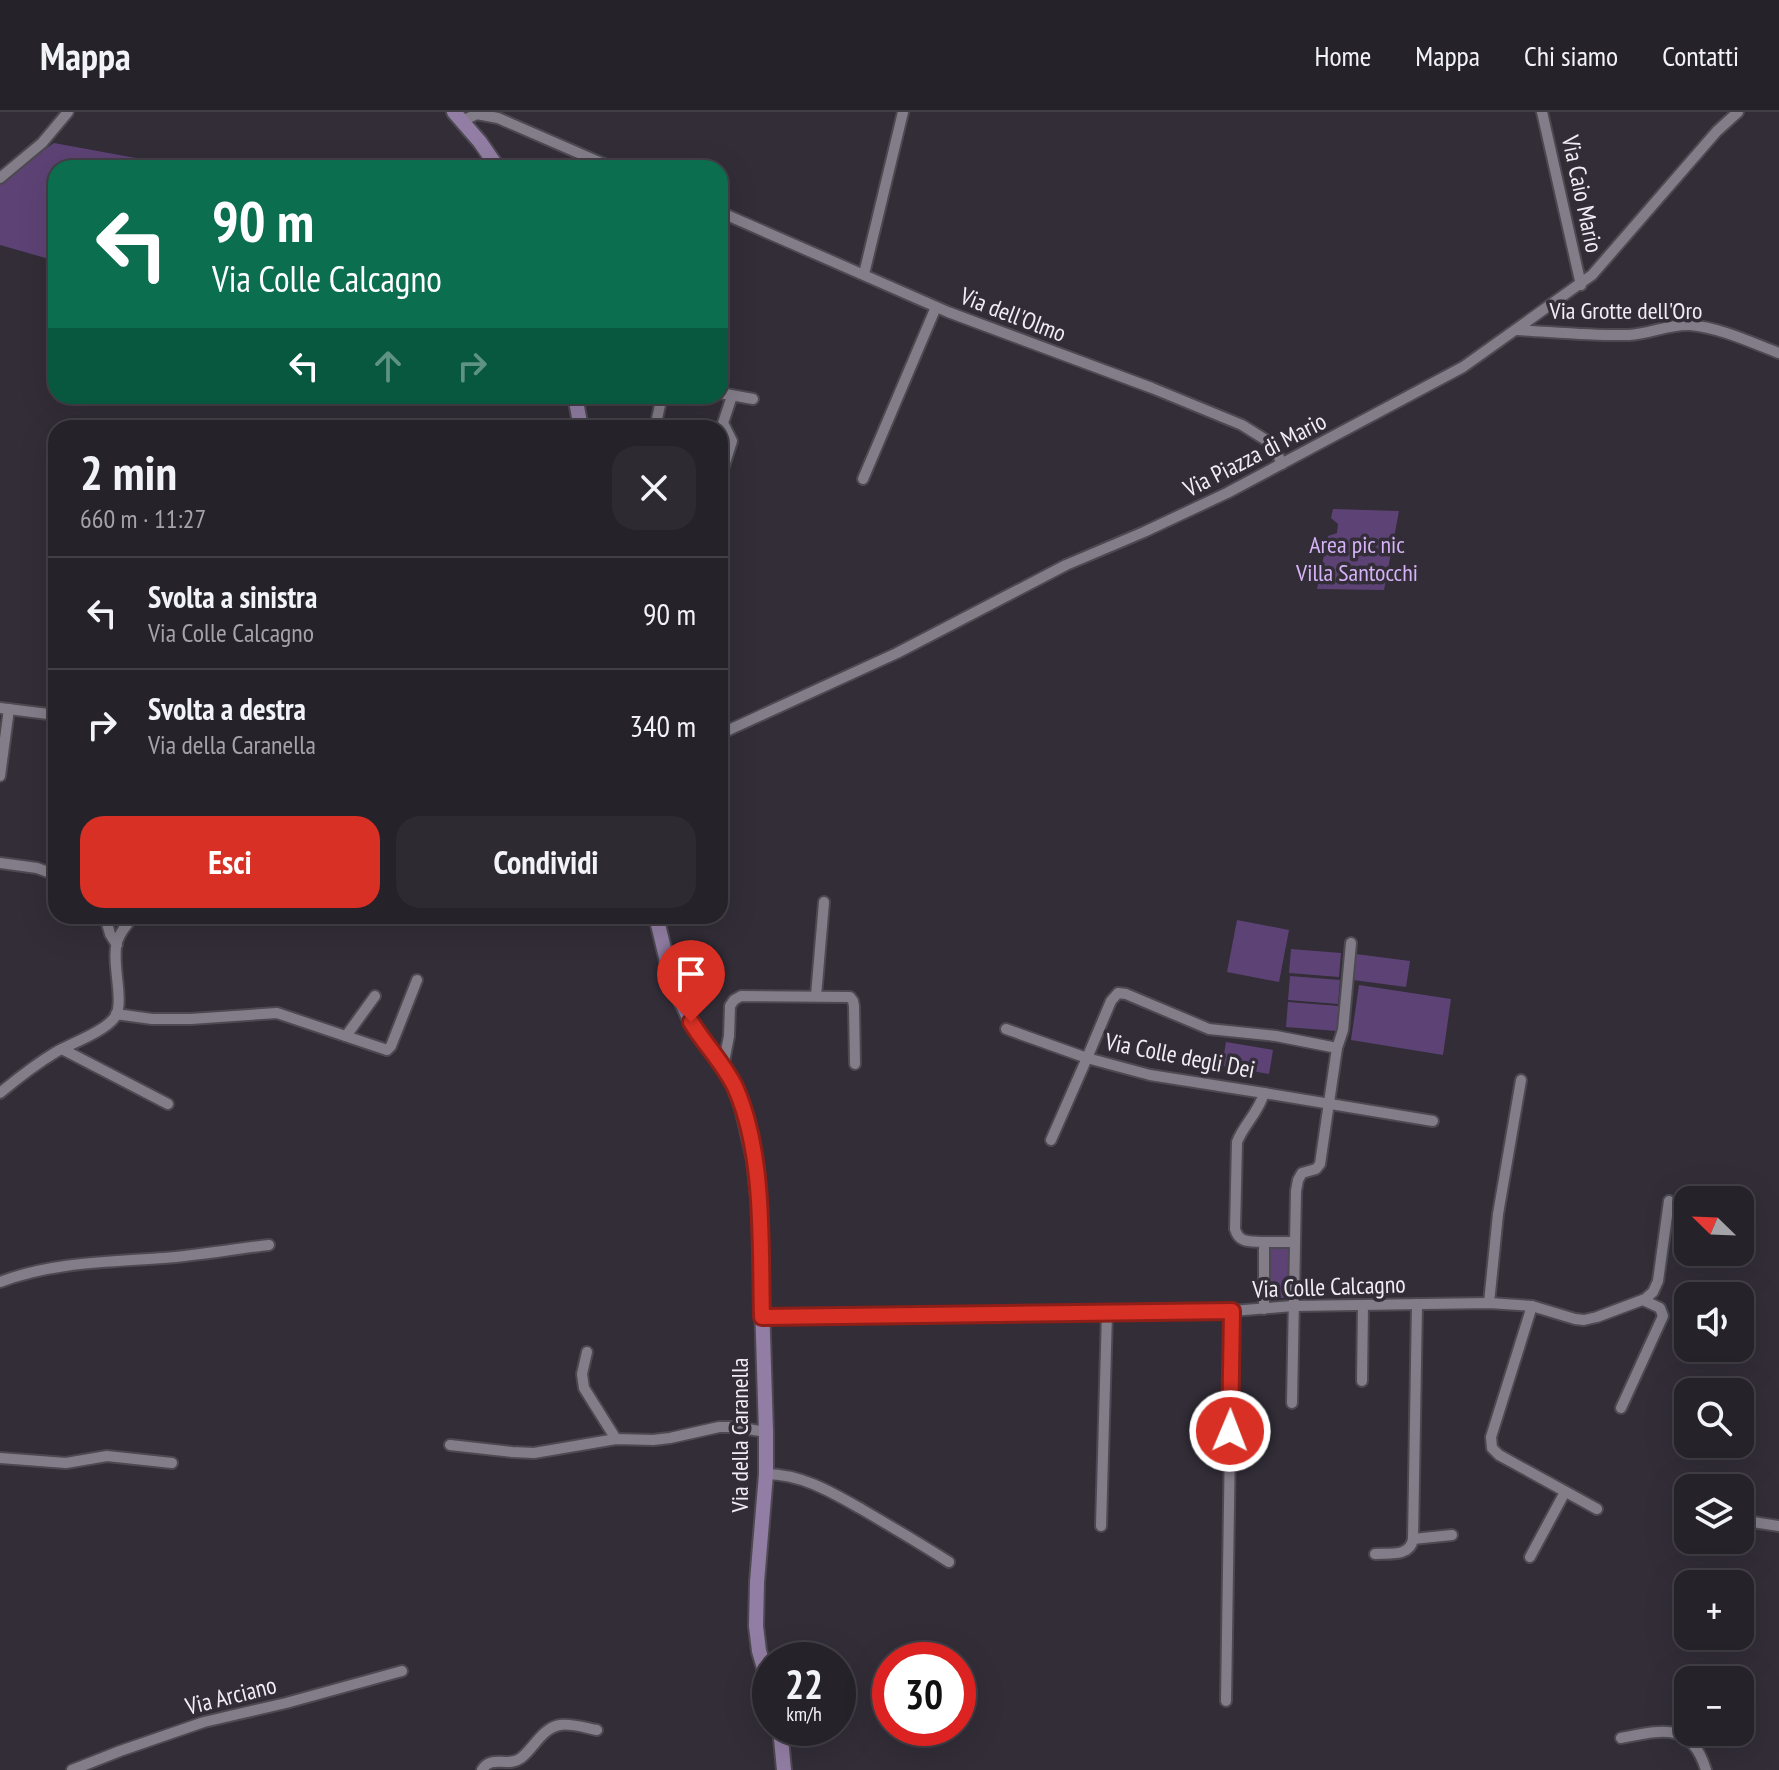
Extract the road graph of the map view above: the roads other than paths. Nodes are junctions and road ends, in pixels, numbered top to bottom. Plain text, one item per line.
1 (68, 112) edge
2 (903, 112) edge
3 (1542, 112) edge
4 (1738, 112) edge
5 (458, 116) edge
6 (493, 160) edge
7 (595, 160) edge
8 (0, 178) edge
9 (728, 215) edge
10 (864, 274) junction
11 (1581, 285) junction
12 (936, 307) junction
13 (1517, 330) junction
14 (1779, 353) edge
15 (728, 395) edge
16 (732, 396) junction
17 (753, 399) dead end
18 (724, 420) edge
19 (728, 433) edge
20 (728, 455) edge
21 (1282, 464) junction
22 (863, 479) dead end
23 (4, 709) edge
24 (48, 714) edge
25 (728, 730) edge
26 (0, 776) edge
27 (0, 863) edge
28 (48, 872) edge
29 (824, 902) dead end
30 (108, 924) edge
31 (128, 924) edge
32 (658, 924) edge
33 (1351, 943) dead end
34 (117, 945) junction
35 (417, 980) dead end
36 (375, 996) dead end
37 (816, 996) junction
38 (116, 1014) junction
39 (1006, 1029) dead end
40 (346, 1036) junction
41 (1337, 1048) junction
42 (62, 1049) junction
43 (1087, 1058) junction
44 (855, 1064) dead end
45 (723, 1067) junction
46 (1521, 1080) dead end
47 (0, 1093) edge
48 (1264, 1093) junction
49 (1329, 1103) junction
50 (168, 1104) dead end
51 (1433, 1121) dead end
52 (1051, 1140) dead end
53 (1669, 1201) dead end
54 (1264, 1242) junction
55 (1294, 1242) junction
56 (269, 1245) dead end
57 (0, 1282) edge
58 (1643, 1300) junction
59 (1489, 1303) junction
60 (1417, 1304) junction
61 (1363, 1305) junction
62 (1293, 1306) junction
63 (1532, 1306) junction
64 (1264, 1309) junction
65 (1232, 1311) junction
66 (1107, 1313) junction
67 (762, 1317) junction
68 (587, 1352) dead end
69 (1362, 1381) dead end
70 (1292, 1403) dead end
71 (1621, 1408) dead end
72 (766, 1432) junction
73 (616, 1439) junction
74 (450, 1445) dead end
75 (0, 1458) edge
76 (172, 1463) dead end
77 (766, 1474) junction
78 (1565, 1492) junction
79 (1597, 1509) dead end
80 (1754, 1522) edge
81 (1101, 1526) dead end
82 (1779, 1526) edge
83 (1452, 1535) dead end
84 (1413, 1539) junction
85 (1375, 1554) dead end
86 (1530, 1557) dead end
87 (949, 1562) dead end
88 (758, 1642) edge
89 (402, 1671) dead end
90 (1226, 1701) dead end
91 (597, 1730) dead end
92 (1621, 1738) dead end
93 (782, 1746) edge
94 (72, 1770) edge
95 (482, 1770) edge
96 (784, 1770) edge
97 (1706, 1770) edge

1 - 8 street
2 - 10 street
3 - 11 street, Via Caio Mario
4 - 11 street, Via Piazza di Mario
5 - 6 main road
5 - 7 street
9 - 10 street, Via dell'Olmo
10 - 12 street, Via dell'Olmo
11 - 13 street, Via Piazza di Mario
12 - 21 street, Via dell'Olmo
12 - 22 street
13 - 14 street, Via Grotte dell'Oro
13 - 21 street, Via Piazza di Mario
15 - 16 street
16 - 17 street
16 - 18 street
19 - 20 street
21 - 25 street, Via Piazza di Mario
23 - 24 street
23 - 26 street
27 - 28 street
29 - 37 street
30 - 34 street
31 - 34 street
32 - 45 main road, Via della Caranella
33 - 41 street
34 - 38 street
35 - 40 street
36 - 40 street
37 - 44 street
37 - 45 street
38 - 40 street
38 - 42 street
39 - 43 street, Via Colle degli Dei
41 - 43 street, Via Colle degli Dei
41 - 49 street
42 - 47 street
42 - 50 street
43 - 48 street, Via Colle degli Dei
43 - 52 street, Via Colle degli Dei
45 - 67 main road, Via della Caranella
46 - 59 street
48 - 49 street, Via Colle degli Dei
48 - 54 street, Via Colle degli Dei
49 - 51 street, Via Colle degli Dei
49 - 55 street
53 - 58 street
54 - 55 street, Via Colle degli Dei
54 - 64 street
55 - 62 street
56 - 57 street
58 - 63 street, Via Colle Calcagno
58 - 71 street
59 - 60 street, Via Colle Calcagno
59 - 63 street, Via Colle Calcagno
60 - 61 street, Via Colle Calcagno
60 - 84 street
61 - 62 street, Via Colle Calcagno
61 - 69 street
62 - 64 street, Via Colle Calcagno
62 - 70 street
63 - 78 street
64 - 65 street, Via Colle Calcagno
65 - 66 street, Via Colle Calcagno
65 - 90 street
66 - 67 street, Via Colle Calcagno
66 - 81 street
67 - 72 main road, Via della Caranella
68 - 73 street
72 - 73 street
72 - 77 main road, Via della Caranella
73 - 74 street
75 - 76 street
77 - 87 street
77 - 88 main road, Via della Caranella
78 - 79 street
78 - 86 street
80 - 82 street
83 - 84 street
84 - 85 street
89 - 94 street, Via Arciano
91 - 95 street
92 - 97 street
93 - 96 main road

